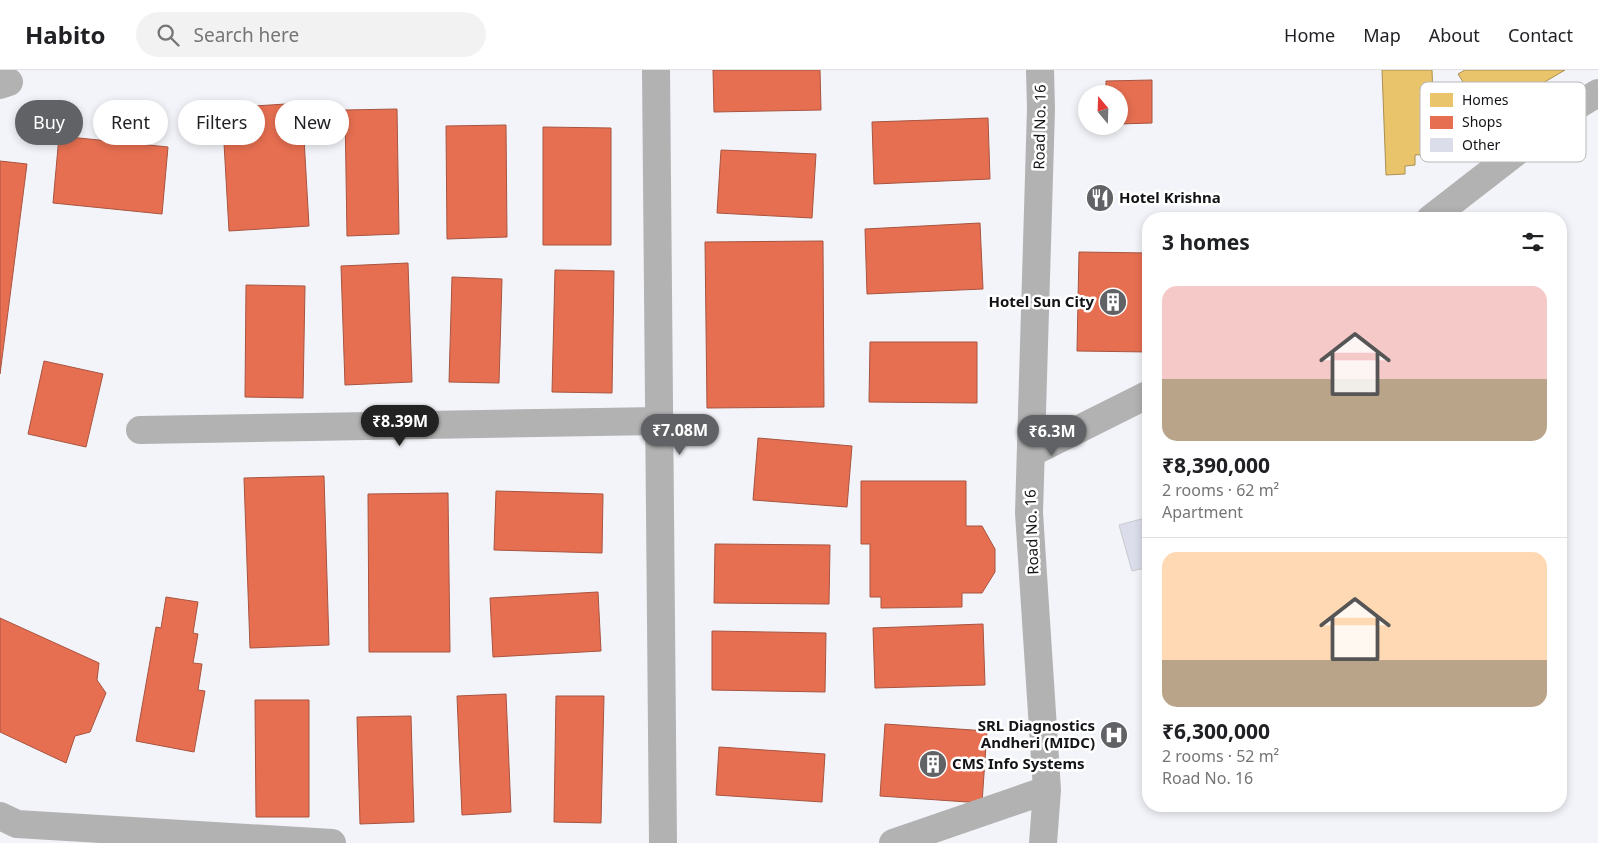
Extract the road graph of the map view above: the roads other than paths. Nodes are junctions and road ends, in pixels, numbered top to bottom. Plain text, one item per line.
1 (656, 70) edge
2 (1040, 70) edge
3 (1598, 93) edge
4 (1586, 100) edge
5 (1503, 162) edge
6 (1439, 212) edge
7 (1142, 397) edge
8 (658, 421) junction
9 (140, 430) dead end
10 (1030, 453) junction
11 (1047, 790) junction
12 (13, 828) edge
13 (324, 843) edge
14 (332, 843) edge
15 (662, 843) edge
16 (893, 843) edge
17 (1043, 843) edge

1 - 8 street
2 - 10 street, Road No. 16
3 - 4 street
5 - 6 street
7 - 10 street
8 - 9 street
8 - 15 street
10 - 11 street, Road No. 16
11 - 16 street
11 - 17 street, Road No. 16
12 - 13 street
13 - 14 street

